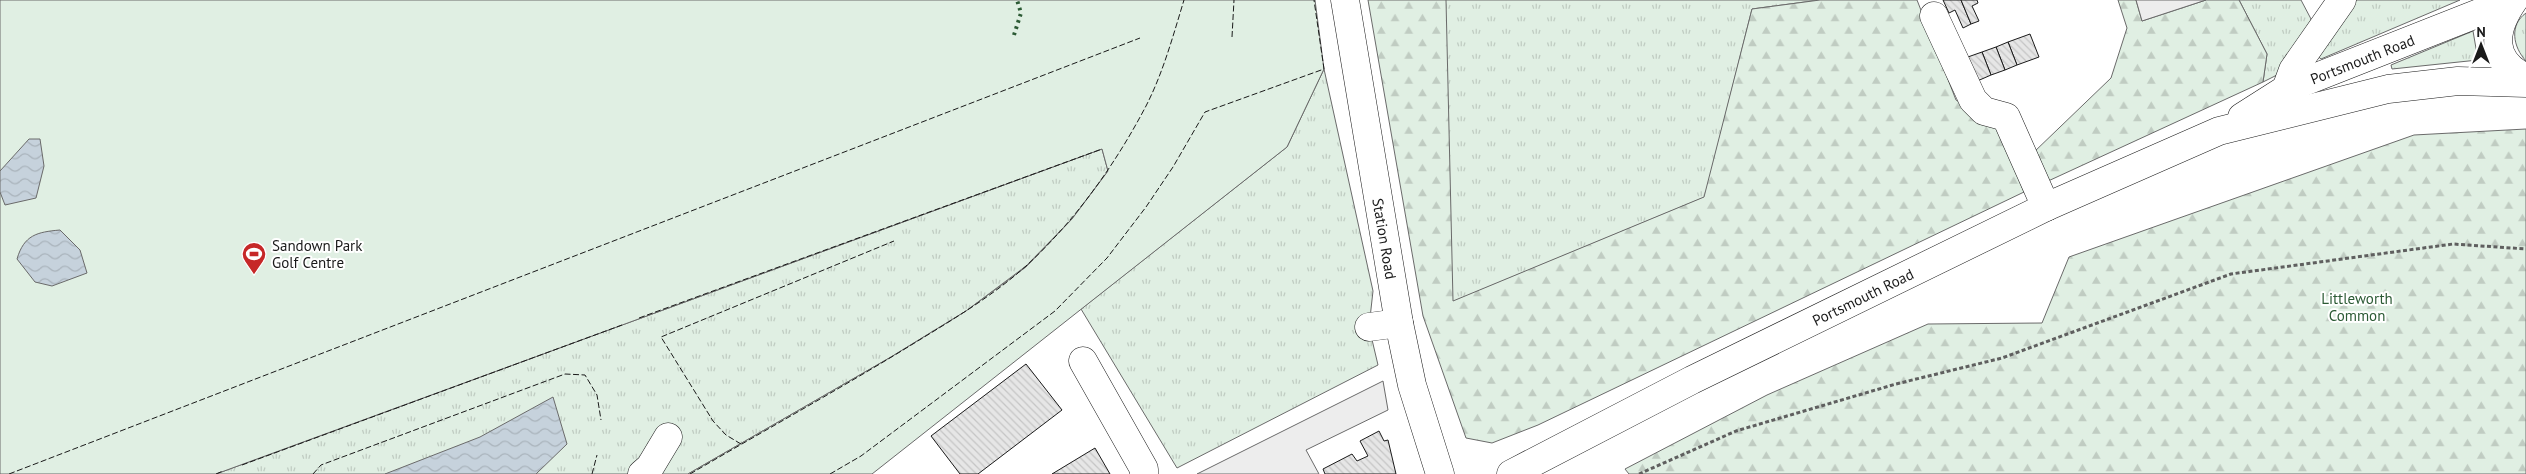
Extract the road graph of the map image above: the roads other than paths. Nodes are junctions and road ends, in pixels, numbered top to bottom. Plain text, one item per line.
1 (1345, 0) edge
2 (2342, 0) edge
3 (2513, 0) edge
4 (1934, 16) dead end
5 (2526, 78) edge
6 (2526, 82) edge
7 (2286, 89) junction
8 (2526, 102) edge
9 (2324, 106) junction
10 (2219, 131) junction
11 (2046, 207) junction
12 (1399, 323) junction
13 (1369, 327) dead end
14 (1083, 362) dead end
15 (668, 437) dead end
16 (642, 474) edge
17 (1144, 474) edge
18 (1440, 474) edge
19 (1511, 474) edge

1 - 12 main road, Station Road
2 - 7 main road
3 - 5 main road
3 - 7 main road, Portsmouth Road
4 - 11 main road
6 - 9 main road, Portsmouth Road
7 - 10 main road, Portsmouth Road
8 - 9 main road
9 - 10 main road, Portsmouth Road
10 - 11 main road, Portsmouth Road
11 - 19 main road, Portsmouth Road
12 - 13 main road
12 - 18 main road, Station Road
14 - 17 main road
15 - 16 main road

